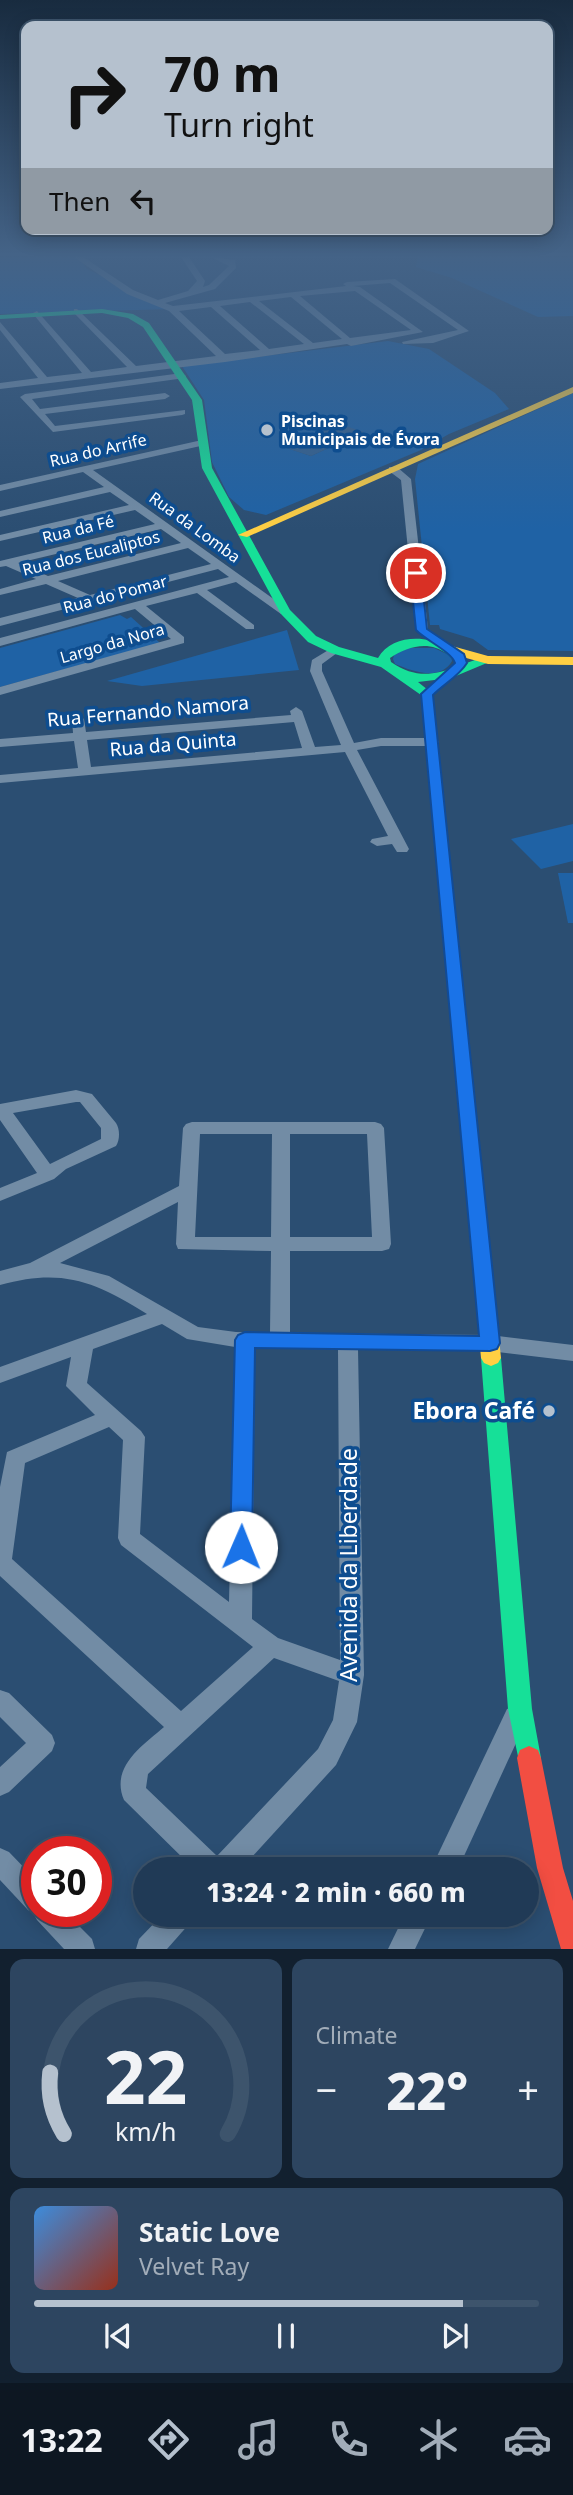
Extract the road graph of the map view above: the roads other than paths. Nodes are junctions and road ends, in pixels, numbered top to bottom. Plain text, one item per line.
1 (18, 348) edge
2 (66, 348) edge
3 (113, 348) edge
4 (162, 348) edge
5 (213, 348) edge
6 (263, 348) edge
7 (306, 348) edge
8 (269, 353) junction
9 (223, 357) junction
10 (176, 367) junction
11 (134, 369) junction
12 (89, 375) junction
13 (44, 380) junction
14 (150, 381) junction
15 (0, 386) edge
16 (573, 390) edge
17 (165, 396) junction
18 (38, 412) junction
19 (182, 412) junction
20 (201, 436) junction
21 (85, 469) junction
22 (393, 469) junction
23 (0, 488) edge
24 (113, 488) junction
25 (138, 506) junction
26 (0, 514) edge
27 (163, 524) junction
28 (243, 535) junction
29 (0, 538) edge
30 (190, 544) junction
31 (2, 561) edge
32 (220, 565) junction
33 (238, 578) junction
34 (47, 580) junction
35 (198, 588) junction
36 (0, 592) edge
37 (90, 599) junction
38 (137, 605) junction
39 (111, 612) junction
40 (285, 612) junction
41 (0, 622) edge
42 (250, 626) dead end
43 (422, 630) junction
44 (0, 642) edge
45 (446, 648) junction
46 (342, 652) junction
47 (391, 654) junction
48 (488, 660) junction
49 (573, 661) edge
50 (452, 673) junction
51 (403, 676) junction
52 (0, 691) edge
53 (427, 694) junction
54 (78, 719) dead end
55 (80, 736) junction
56 (432, 742) junction
57 (0, 743) edge
58 (349, 748) junction
59 (310, 751) junction
60 (85, 771) junction
61 (0, 779) edge
62 (377, 842) dead end
63 (1, 1110) edge
64 (281, 1128) junction
65 (48, 1175) junction
66 (188, 1189) junction
67 (0, 1195) edge
68 (281, 1244) junction
69 (33, 1269) junction
70 (0, 1278) edge
71 (163, 1316) junction
72 (245, 1340) junction
73 (280, 1341) junction
74 (348, 1342) junction
75 (490, 1343) junction
76 (84, 1344) junction
77 (573, 1353) edge
78 (0, 1375) edge
79 (111, 1417) junction
80 (240, 1624) junction
81 (270, 1646) junction
82 (352, 1675) junction
83 (0, 1701) edge
84 (520, 1709) junction
85 (180, 1726) junction
86 (0, 1784) edge
87 (200, 1857) edge
88 (234, 1857) edge
89 (449, 1857) edge
90 (0, 1861) edge
91 (562, 1866) edge
92 (21, 1884) edge
93 (61, 1927) edge
94 (169, 1927) edge
95 (412, 1927) edge
96 (573, 1945) edge
97 (82, 1949) edge
98 (149, 1949) edge
99 (401, 1949) edge

1 - 13 street
2 - 12 street
3 - 11 street
4 - 10 street
5 - 9 street
6 - 8 street
7 - 8 street
8 - 9 street
9 - 10 street
10 - 11 street
10 - 14 street
10 - 20 street
11 - 12 street
12 - 13 street
13 - 15 street
14 - 17 street
14 - 18 street
16 - 22 street
17 - 18 street
17 - 19 street
18 - 19 street
19 - 20 street
20 - 21 street, Rua do Arrife
20 - 28 street
21 - 23 street, Rua do Arrife
21 - 24 street, Rua da Lomba
22 - 28 street
22 - 43 street
24 - 25 street, Rua da Lomba
24 - 26 street
25 - 27 street, Rua da Lomba
25 - 29 street
27 - 30 street, Rua da Lomba
27 - 31 street, Rua da Fé
28 - 40 street
30 - 32 street, Rua da Lomba
30 - 34 street, Rua dos Eucaliptos
31 - 34 street
32 - 33 street, Rua da Lomba
32 - 37 street
33 - 35 street, Rua do Pomar
33 - 40 street, Rua da Lomba
34 - 36 street, Rua dos Eucaliptos
34 - 37 street
35 - 38 street, Rua do Pomar
35 - 42 street
37 - 39 street
37 - 41 street
38 - 39 street, Rua do Pomar
38 - 52 street, Largo da Nora
39 - 44 street, Rua do Pomar
40 - 46 street
43 - 45 street
43 - 47 street
45 - 47 street
45 - 48 street
45 - 50 street
46 - 47 street
46 - 58 street
47 - 51 street
48 - 49 street
48 - 50 street
50 - 51 street
50 - 53 street
51 - 53 street
53 - 56 street
54 - 55 street
55 - 57 street, Rua Fernando Namora
55 - 59 street, Rua Fernando Namora
55 - 60 street
56 - 58 street, Rua da Quinta
56 - 75 street
58 - 59 street, Rua da Quinta
58 - 62 street
59 - 60 street, Rua da Quinta
60 - 61 street, Rua da Quinta
63 - 65 street
63 - 65 street
64 - 66 street
64 - 68 street
64 - 68 street
65 - 67 street
66 - 68 street
66 - 69 street
68 - 73 street
69 - 70 street
69 - 71 street
71 - 72 street
71 - 76 street
72 - 73 street
72 - 80 street
73 - 74 street
74 - 75 street
74 - 82 street, Avenida da Liberdade
75 - 77 street
75 - 84 street
76 - 78 street
76 - 79 street
79 - 80 street
79 - 85 street
80 - 81 street
81 - 82 street
81 - 85 street
82 - 88 street, Avenida da Liberdade
83 - 86 street
84 - 89 street
84 - 91 street
85 - 87 street
90 - 92 street
91 - 96 street
93 - 97 street
94 - 98 street
95 - 99 street

